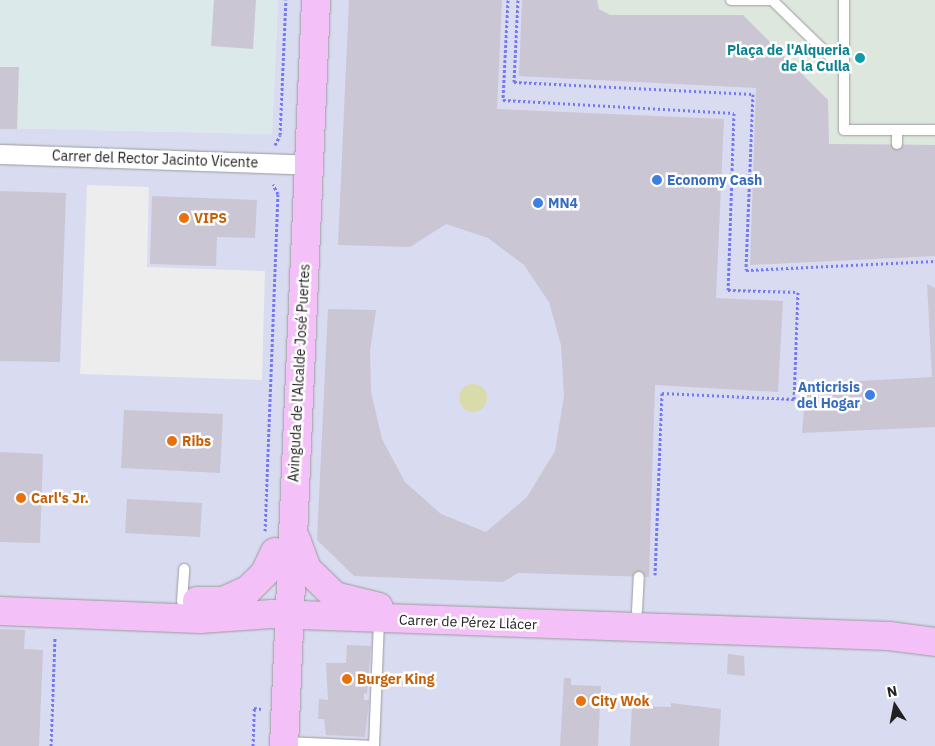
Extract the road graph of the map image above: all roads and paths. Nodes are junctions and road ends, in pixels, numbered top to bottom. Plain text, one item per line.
1 (286, 0) edge
2 (299, 0) edge
3 (316, 0) edge
4 (508, 0) edge
5 (518, 0) edge
6 (731, 0) edge
7 (772, 0) edge
8 (844, 0) edge
9 (844, 70) junction
10 (897, 130) junction
11 (935, 130) edge
12 (897, 144) dead end
13 (0, 154) edge
14 (292, 164) junction
15 (935, 261) edge
16 (292, 528) junction
17 (270, 544) junction
18 (184, 569) dead end
19 (639, 576) dead end
20 (655, 581) dead end
21 (0, 594) edge
22 (182, 601) junction
23 (0, 610) edge
24 (638, 611) junction
25 (281, 615) junction
26 (379, 619) junction
27 (935, 624) edge
28 (56, 628) dead end
29 (935, 642) edge
30 (254, 708) dead end
31 (279, 745) edge
32 (51, 746) edge
33 (253, 746) edge

1 - 14 path
2 - 14 street, Avinguda de l'Alcalde José Puertes
3 - 14 street, Avinguda de l'Alcalde José Puertes
4 - 20 path
5 - 15 path
6 - 7 lane
7 - 9 lane
8 - 9 lane
9 - 10 lane
10 - 11 lane
10 - 12 lane
13 - 14 street, Carrer del Rector Jacinto Vicente
14 - 16 street, Avinguda de l'Alcalde José Puertes
14 - 17 street, Avinguda de l'Alcalde José Puertes
14 - 17 path
16 - 24 street, Carrer de Pérez Llácer
16 - 25 street, Avinguda de l'Alcalde José Puertes
17 - 22 street
17 - 25 street, Avinguda de l'Alcalde José Puertes
18 - 22 lane
19 - 24 lane
21 - 22 street
23 - 25 street, Carrer de Pérez Llácer
24 - 27 street, Carrer de Pérez Llácer
25 - 26 street, Carrer de Pérez Llácer
25 - 31 street, Avinguda de l'Alcalde José Puertes
26 - 29 street, Carrer de Pérez Llácer
26 - 31 lane
28 - 32 path
30 - 33 path

